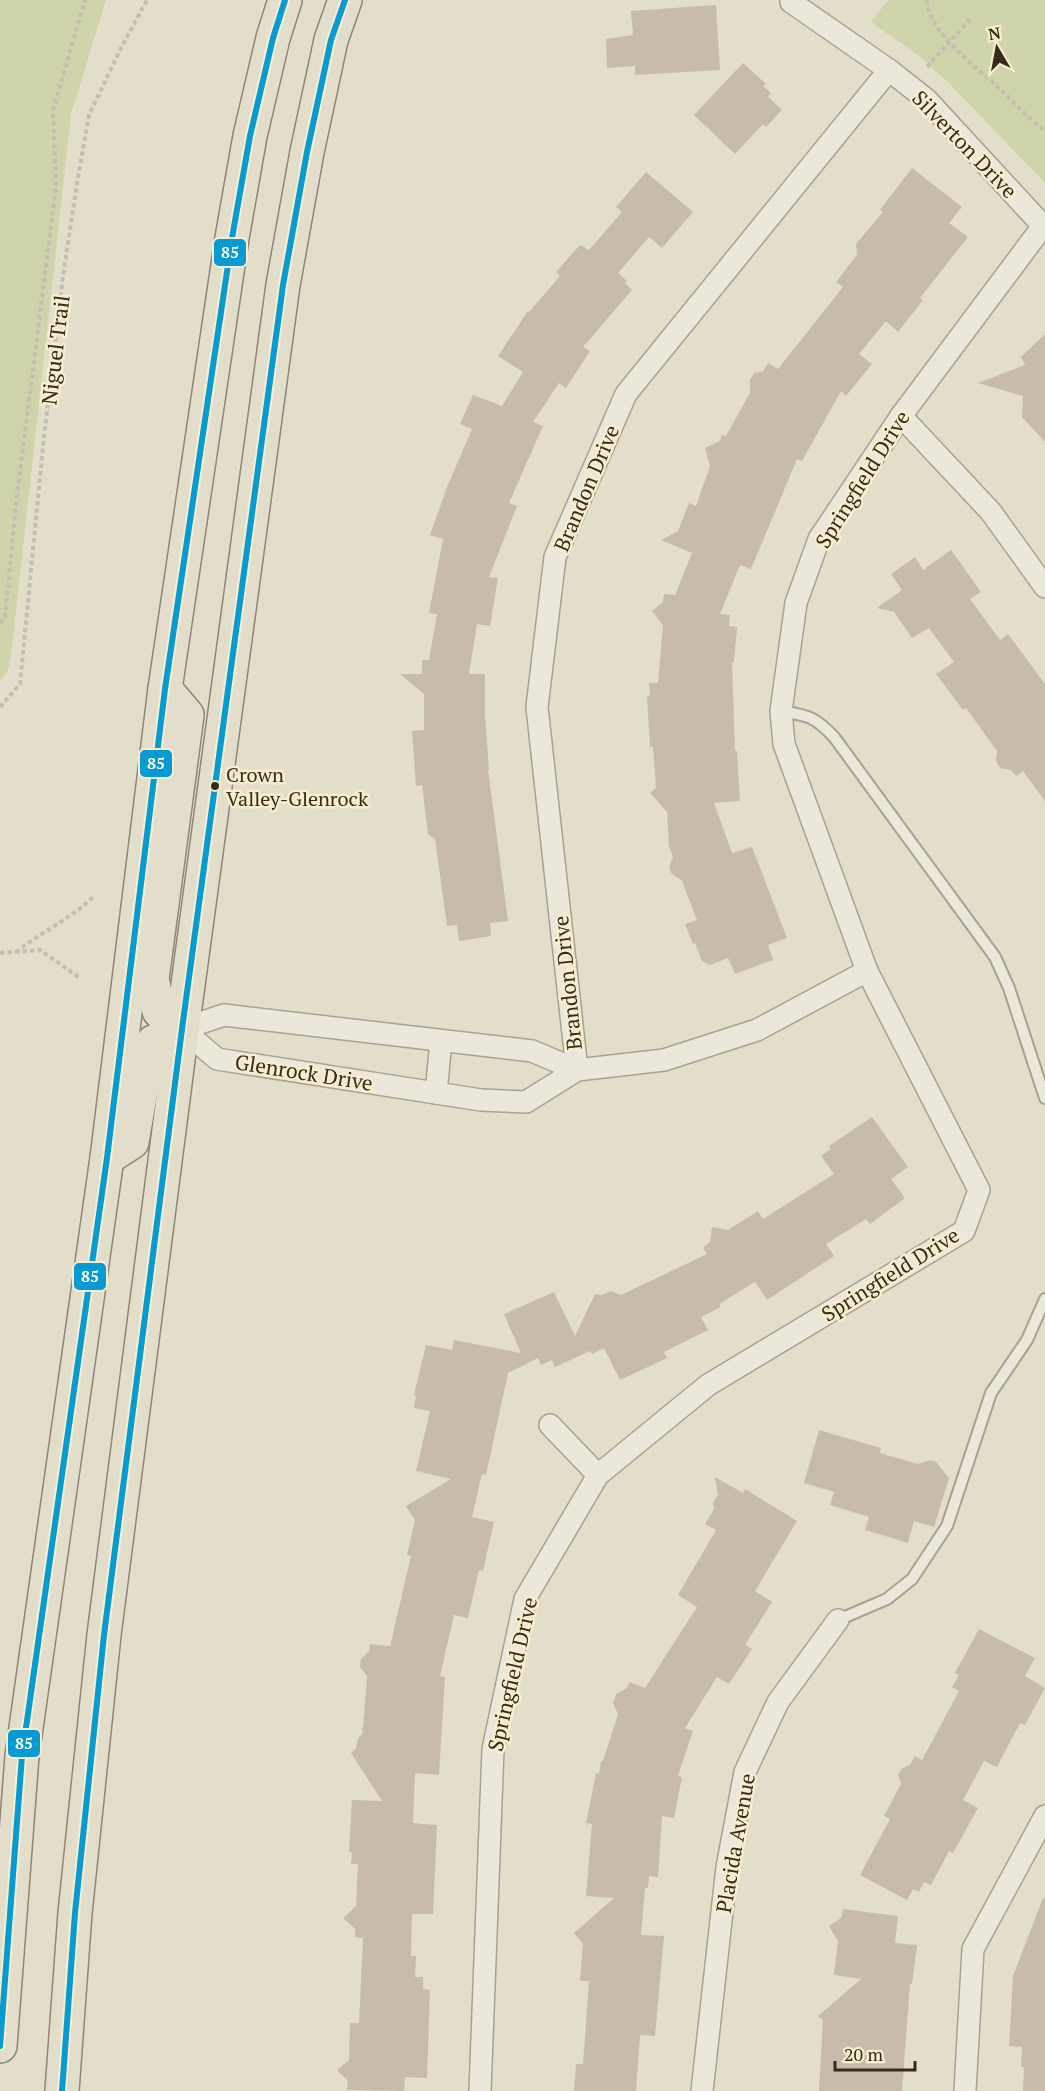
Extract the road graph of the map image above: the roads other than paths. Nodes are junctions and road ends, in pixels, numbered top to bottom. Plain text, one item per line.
1 (285, 0) edge
2 (345, 0) edge
3 (791, 3) dead end
4 (889, 70) junction
5 (1044, 227) edge
6 (901, 416) junction
7 (1045, 587) edge
8 (165, 689) junction
9 (781, 711) junction
10 (867, 972) junction
11 (182, 1029) junction
12 (441, 1041) junction
13 (577, 1070) junction
14 (435, 1093) junction
15 (1045, 1098) edge
16 (107, 1158) junction
17 (1045, 1299) edge
18 (550, 1425) dead end
19 (598, 1475) junction
20 (838, 1620) joint
21 (1045, 1816) edge
22 (0, 2046) edge
23 (62, 2091) edge
24 (480, 2091) edge
25 (702, 2091) edge
26 (965, 2091) edge

1 - 8 main road
2 - 11 main road
3 - 4 street, Silverton Drive
4 - 5 street, Silverton Drive
4 - 13 street, Brandon Drive
5 - 6 street, Springfield Drive
6 - 7 street
6 - 9 street, Springfield Drive
8 - 11 main road
8 - 16 main road
9 - 10 street, Springfield Drive
9 - 15 lane
10 - 13 street, Glenrock Drive
10 - 19 street, Springfield Drive
11 - 12 street, Glenrock Drive
11 - 14 street, Glenrock Drive
11 - 16 main road
11 - 23 main road
12 - 13 street, Glenrock Drive
12 - 14 street
13 - 14 street, Glenrock Drive
16 - 22 main road
17 - 20 lane
18 - 19 street
19 - 24 street, Springfield Drive
20 - 25 street, Placida Avenue
21 - 26 street

